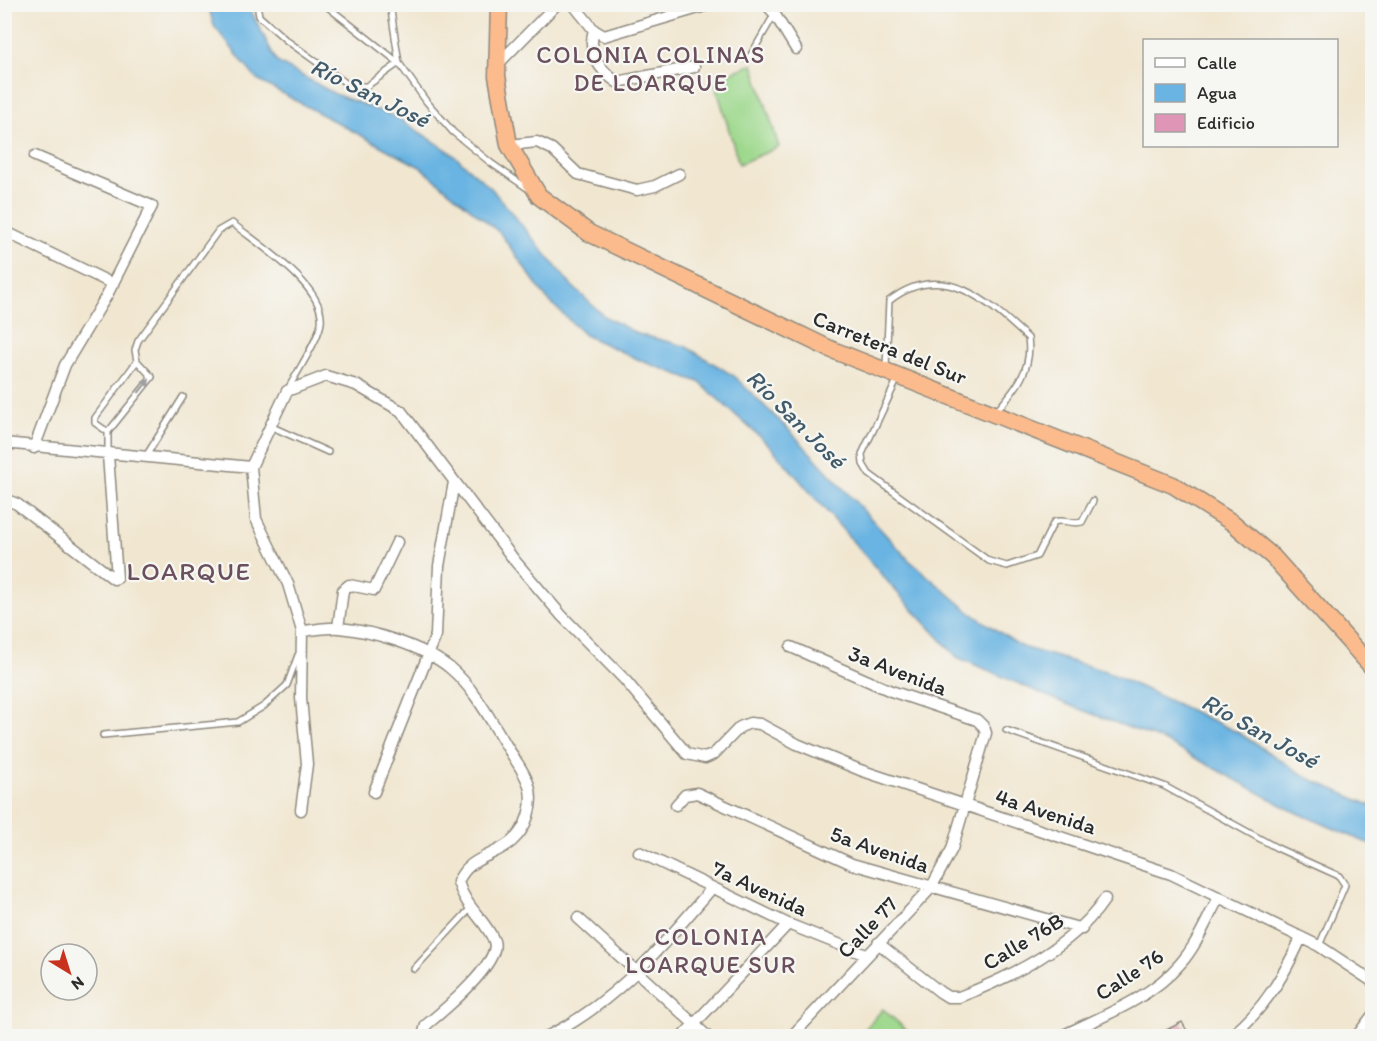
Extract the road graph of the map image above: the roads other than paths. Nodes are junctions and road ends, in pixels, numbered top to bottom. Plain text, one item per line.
1 (257, 4) edge
2 (324, 4) edge
3 (390, 4) edge
4 (499, 4) edge
5 (557, 4) edge
6 (573, 4) edge
7 (712, 4) edge
8 (766, 4) edge
9 (774, 13) junction
10 (594, 30) junction
11 (796, 49) dead end
12 (748, 60) dead end
13 (399, 63) junction
14 (497, 64) junction
15 (694, 67) dead end
16 (509, 145) junction
17 (35, 156) dead end
18 (679, 174) dead end
19 (539, 196) junction
20 (4, 231) edge
21 (113, 284) junction
22 (137, 360) junction
23 (892, 374) junction
24 (287, 391) junction
25 (183, 397) dead end
26 (994, 414) junction
27 (270, 426) junction
28 (108, 432) junction
29 (4, 443) edge
30 (34, 448) junction
31 (328, 452) dead end
32 (108, 455) junction
33 (144, 459) junction
34 (251, 467) junction
35 (454, 482) junction
36 (4, 499) edge
37 (1093, 501) dead end
38 (397, 542) dead end
39 (338, 628) junction
40 (302, 631) junction
41 (791, 647) dead end
42 (301, 648) junction
43 (428, 655) junction
44 (1372, 667) edge
45 (1006, 730) dead end
46 (986, 733) joint
47 (103, 735) dead end
48 (374, 792) dead end
49 (676, 805) dead end
50 (964, 805) junction
51 (302, 810) dead end
52 (639, 852) dead end
53 (712, 888) junction
54 (931, 888) junction
55 (1219, 897) junction
56 (1105, 899) dead end
57 (470, 909) junction
58 (578, 918) dead end
59 (788, 924) junction
60 (1082, 928) junction
61 (1301, 938) junction
62 (878, 943) junction
63 (1319, 946) junction
64 (866, 955) junction
65 (414, 969) dead end
66 (639, 972) junction
67 (1372, 981) edge
68 (1372, 1016) edge
69 (694, 1025) junction
70 (423, 1036) edge
71 (548, 1036) edge
72 (683, 1036) edge
73 (707, 1036) edge
74 (792, 1036) edge
75 (1062, 1036) edge
76 (1231, 1036) edge
77 (1357, 1036) edge

1 - 13 lane
2 - 13 lane
3 - 13 lane
4 - 14 highway, Carretera del Sur
5 - 14 street
6 - 10 street
7 - 10 street
8 - 9 street
9 - 11 street
9 - 12 lane
10 - 15 street
13 - 19 lane
14 - 16 highway, Carretera del Sur
16 - 18 street
16 - 19 highway, Carretera del Sur
17 - 21 street
19 - 23 highway, Carretera del Sur
20 - 21 street
21 - 30 street
22 - 24 lane
22 - 28 lane
28 -> 22 lane
23 - 26 highway, Carretera del Sur
23 - 26 lane
23 - 37 lane
24 - 27 street
24 - 35 street
25 - 33 lane
26 - 44 highway, Carretera del Sur
27 - 31 lane
27 - 34 street
28 - 32 lane
29 - 30 street
30 - 32 street
32 - 33 street
32 - 36 street
33 - 34 street
34 - 40 street
35 - 43 street
35 - 50 street, 4a Avenida
38 - 39 street
39 - 40 street
39 - 43 street
40 - 42 street
41 - 46 street, 3a Avenida
42 - 47 lane
42 - 51 street
43 - 48 street
43 - 57 street
45 - 63 lane
46 - 50 street, Calle 77
49 - 54 street, 5a Avenida
50 - 54 street, Calle 77
50 - 55 street, 4a Avenida
52 - 53 street, 7a Avenida
53 - 59 street, 7a Avenida
53 - 66 street
54 - 60 street, 5a Avenida
54 - 62 street, Calle 77
55 - 61 street, 4a Avenida
55 - 75 street, Calle 76
56 - 60 street, Calle 76B
57 - 65 lane
57 - 70 street
58 - 66 street
59 - 64 street, 7a Avenida
59 - 69 street
60 - 62 street, Calle 76B
61 - 63 street, 4a Avenida
61 - 76 street
62 - 64 street, Calle 77
63 - 67 street, 4a Avenida
64 - 74 street, Calle 77
66 - 69 street
66 - 71 street
68 - 77 street
69 - 72 street
69 - 73 street

